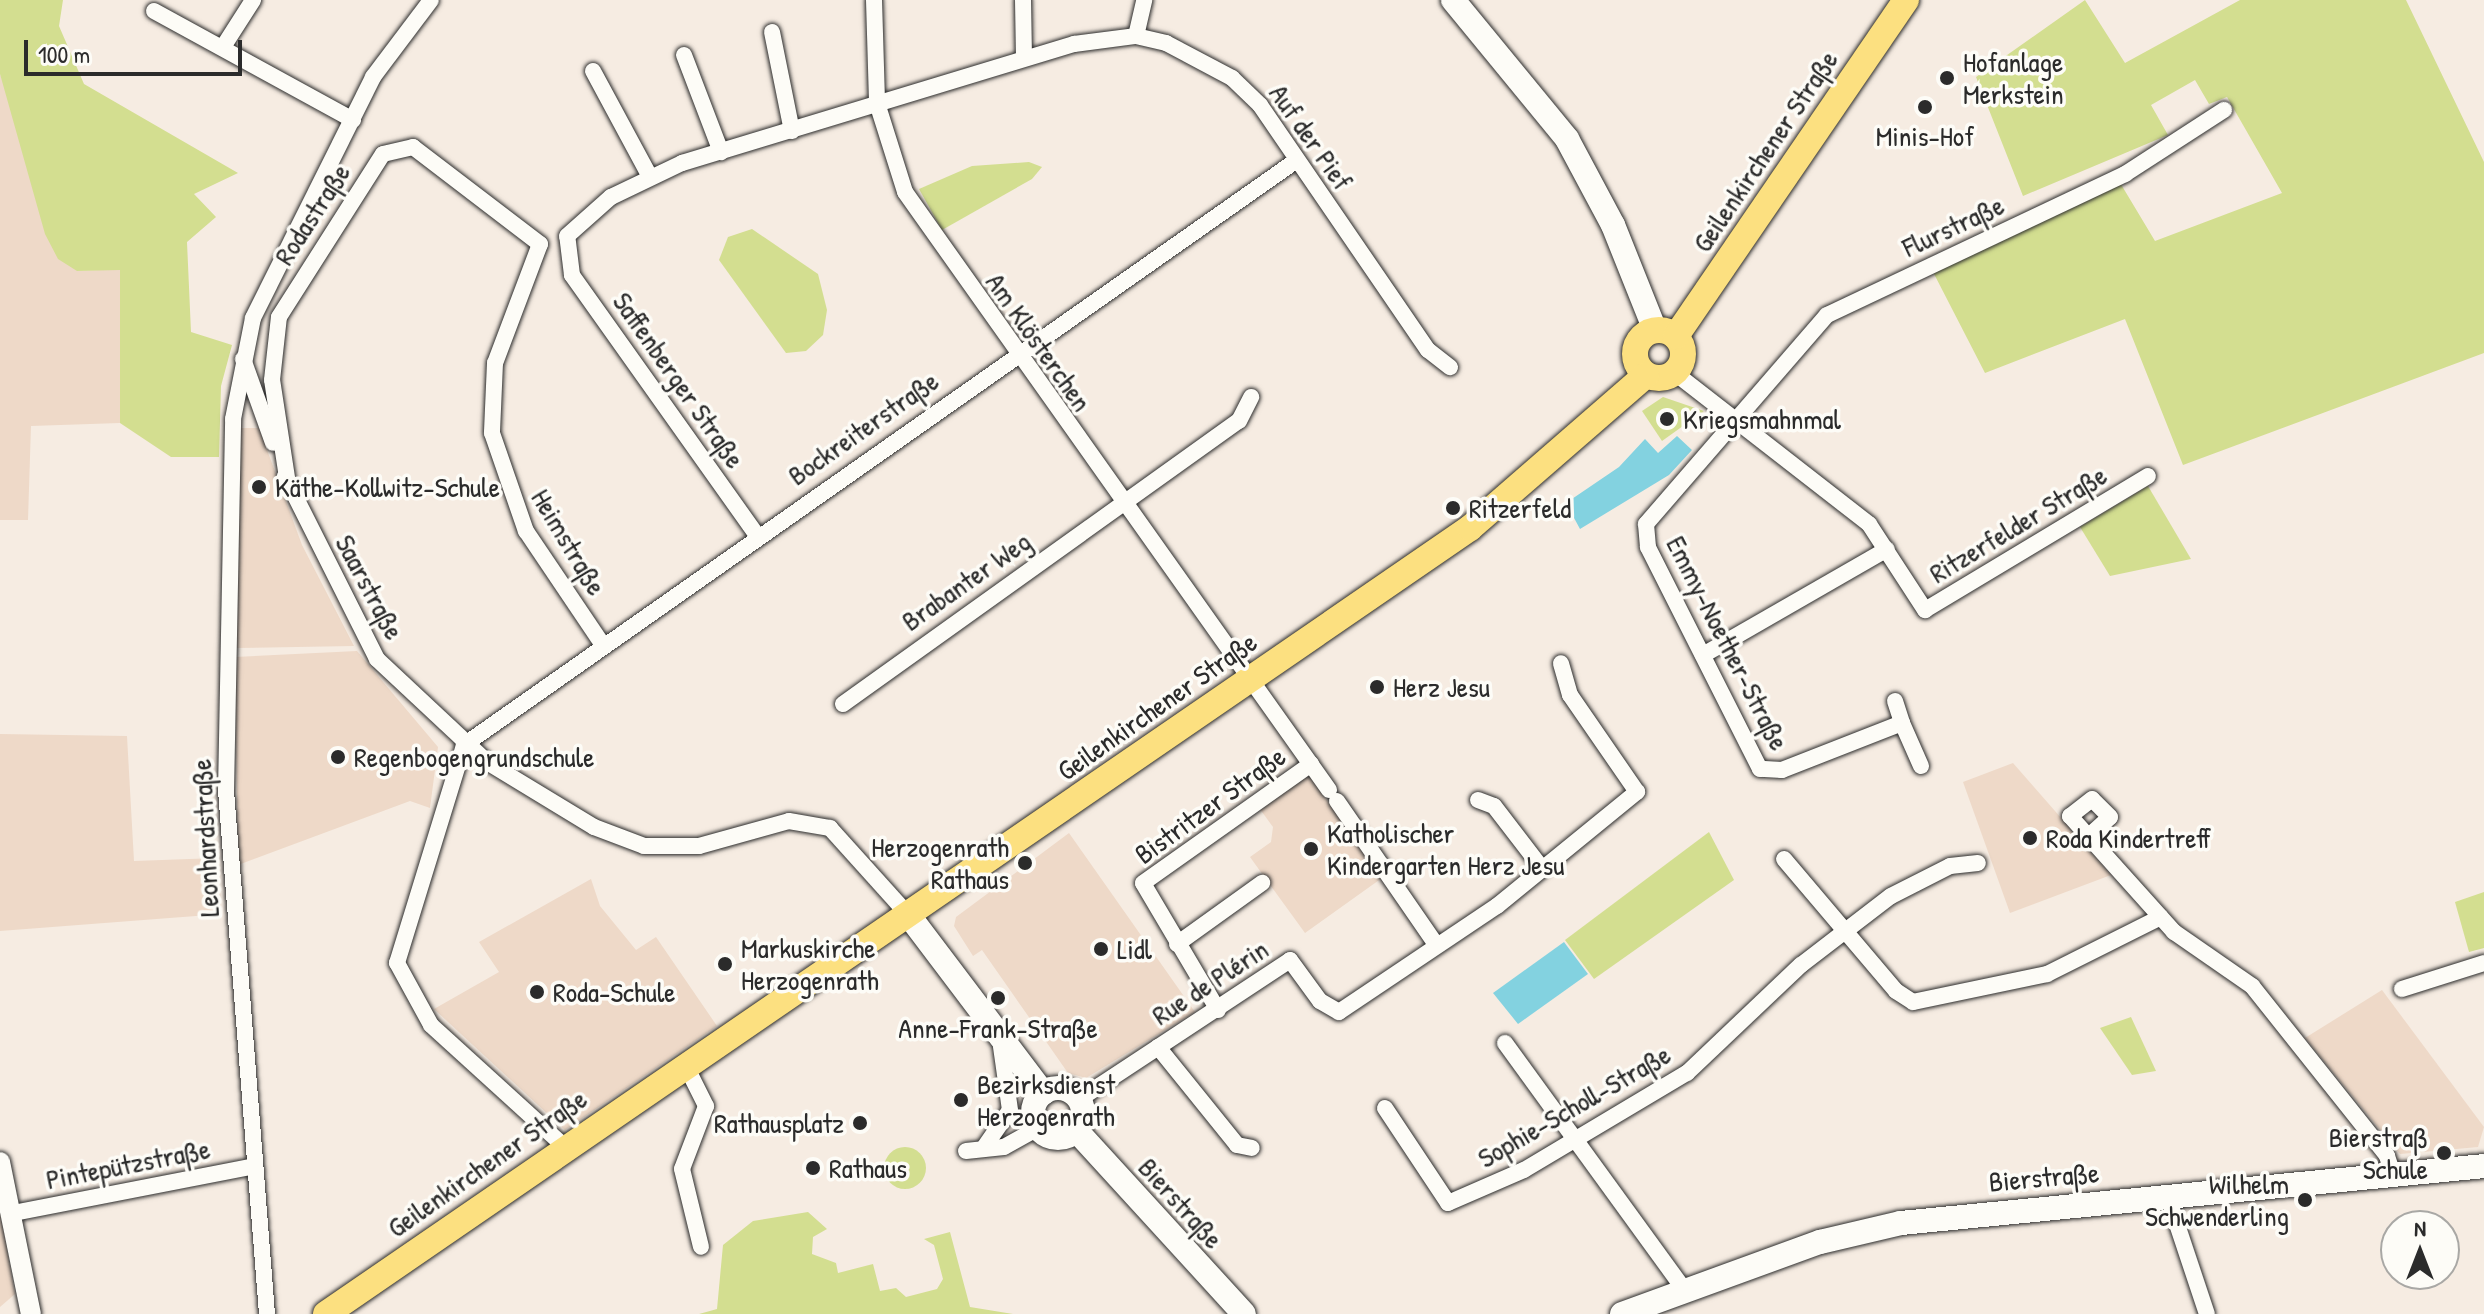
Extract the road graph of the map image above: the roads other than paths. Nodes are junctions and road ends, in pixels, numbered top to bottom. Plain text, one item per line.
1 (253, 0) edge
2 (431, 0) edge
3 (874, 0) edge
4 (1023, 0) edge
5 (1144, 0) edge
6 (1453, 0) edge
7 (1906, 0) edge
8 (154, 11) dead end
9 (772, 32) dead end
10 (1136, 36) junction
11 (223, 47) junction
12 (684, 55) dead end
13 (1024, 58) junction
14 (593, 71) dead end
15 (877, 103) junction
16 (2224, 110) dead end
17 (351, 126) junction
18 (792, 131) junction
19 (721, 152) junction
20 (1297, 160) junction
21 (650, 177) junction
22 (537, 236) joint
23 (564, 253) joint
24 (1665, 333) junction
25 (1015, 354) junction
26 (242, 358) junction
27 (1450, 367) dead end
28 (1675, 373) junction
29 (1646, 375) junction
30 (1251, 397) dead end
31 (1733, 426) junction
32 (2148, 476) dead end
33 (288, 484) junction
34 (1122, 504) junction
35 (756, 534) junction
36 (1887, 549) junction
37 (601, 642) junction
38 (1703, 655) junction
39 (1561, 663) dead end
40 (1251, 679) junction
41 (1895, 701) dead end
42 (843, 704) dead end
43 (1902, 723) junction
44 (464, 745) junction
45 (1311, 764) junction
46 (1921, 766) dead end
47 (1478, 800) dead end
48 (2089, 836) dead end
49 (1784, 859) dead end
50 (1978, 863) dead end
51 (1541, 867) junction
52 (1262, 883) dead end
53 (910, 917) junction
54 (2161, 917) junction
55 (1842, 930) junction
56 (1435, 943) junction
57 (1177, 944) junction
58 (2484, 963) edge
59 (2402, 989) dead end
60 (1218, 1010) junction
61 (992, 1023) junction
62 (1505, 1043) dead end
63 (1158, 1047) junction
64 (686, 1066) junction
65 (1043, 1093) junction
66 (1078, 1100) junction
67 (1385, 1108) dead end
68 (1038, 1128) junction
69 (1076, 1130) junction
70 (1572, 1136) junction
71 (565, 1147) junction
72 (1252, 1148) dead end
73 (0, 1162) edge
74 (254, 1166) junction
75 (2484, 1166) edge
76 (2393, 1175) junction
77 (2168, 1197) junction
78 (13, 1213) junction
79 (701, 1247) dead end
80 (1685, 1291) junction
81 (31, 1314) edge
82 (267, 1314) edge
83 (326, 1314) edge
84 (1244, 1314) edge
85 (1622, 1314) edge
86 (2207, 1314) edge

1 - 11 street
2 - 17 street
3 - 15 street, Am Klösterchen
4 - 13 street
5 - 10 street
6 - 24 main road
7 - 24 main road, Geilenkirchener Straße
8 - 11 street
9 - 18 street
10 - 13 street, Auf der Pief
10 - 20 street, Auf der Pief
11 - 17 street
12 - 19 street
13 - 15 street, Auf der Pief
14 - 21 street
15 - 18 street, Auf der Pief
15 - 25 street, Am Klösterchen
16 - 31 street, Flurstraße
17 - 26 street
18 - 19 street, Auf der Pief
19 - 21 street, Auf der Pief
20 - 25 street, Bockreiterstraße
20 - 27 street, Auf der Pief
21 - 23 street, Auf der Pief
22 - 33 street, Rodastraße
22 - 37 street, Heimstraße
23 - 35 street, Saffenberger Straße
24 - 28 main road
24 - 29 main road, Geilenkirchener Straße
25 - 34 street, Am Klösterchen
25 - 35 street, Bockreiterstraße
26 - 33 street, Saarstraße
26 - 74 street, Leonhardstraße
28 - 29 main road
28 - 31 street, Ritzerfelder Straße
29 - 40 main road, Geilenkirchener Straße
30 - 34 street, Brabanter Weg
31 - 36 street, Ritzerfelder Straße
31 - 38 street, Emmy-Noether-Straße
32 - 36 street, Ritzerfelder Straße
33 - 44 street, Saarstraße
34 - 40 street, Am Klösterchen
34 - 42 street, Brabanter Weg
35 - 37 street, Bockreiterstraße
36 - 38 street
37 - 44 street, Bockreiterstraße
38 - 43 street, Emmy-Noether-Straße
39 - 51 street
40 - 45 street, Am Klösterchen
40 - 53 main road, Geilenkirchener Straße
41 - 43 street
43 - 46 street
44 - 53 street, Saarstraße
44 - 71 street
45 - 56 street, Am Klösterchen
45 - 57 street, Bistritzer Straße
47 - 51 street
48 - 54 street
49 - 55 street
50 - 55 street, Sophie-Scholl-Straße
51 - 56 street
52 - 57 street
53 - 61 main road
53 - 64 main road, Geilenkirchener Straße
54 - 55 street
54 - 76 street
55 - 70 street, Sophie-Scholl-Straße
56 - 60 street, Rue de Plérin
57 - 60 street, Bistritzer Straße
58 - 59 street
60 - 63 street, Rue de Plérin
61 - 65 main road
61 - 68 street
62 - 70 street
63 - 66 street, Rue de Plérin
63 - 72 street
64 - 71 main road, Geilenkirchener Straße
64 - 79 street
65 - 66 main road
65 - 68 main road
66 - 69 main road
67 - 70 street, Sophie-Scholl-Straße
68 - 69 main road
69 - 84 main road, Bierstraße
70 - 80 street
71 - 83 main road, Geilenkirchener Straße
73 - 78 street
74 - 78 street, Pintepützstraße
74 - 82 street, Leonhardstraße
75 - 76 main road, Bierstraße
76 - 77 main road, Bierstraße
77 - 80 main road, Bierstraße
77 - 86 street
78 - 81 street
80 - 85 main road, Bierstraße

